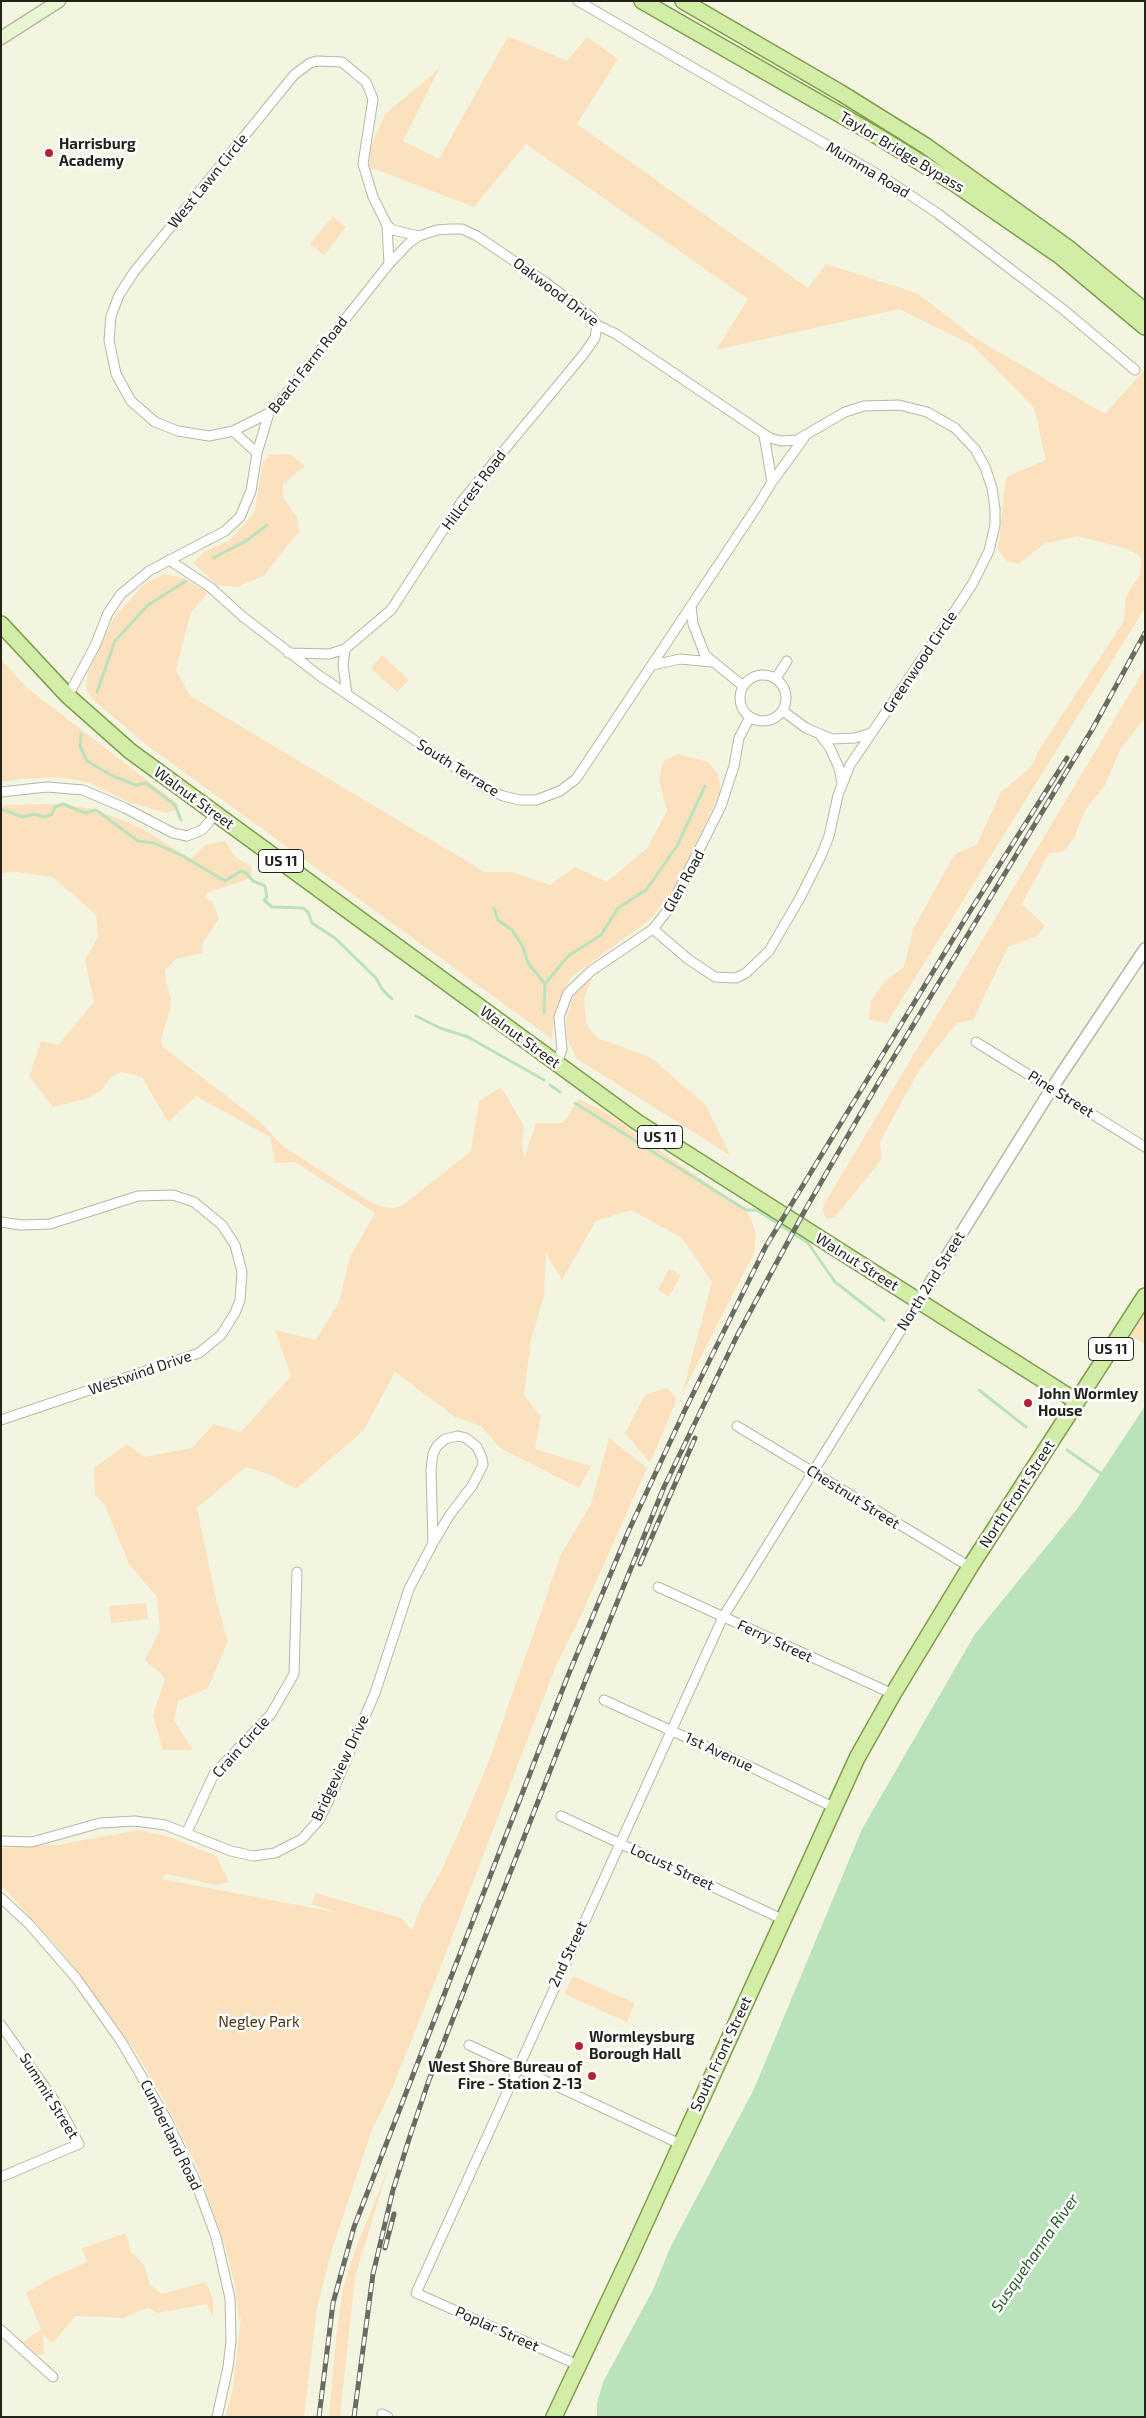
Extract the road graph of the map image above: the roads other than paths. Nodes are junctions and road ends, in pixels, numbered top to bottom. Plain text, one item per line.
1 (59, 1) edge
2 (578, 1) edge
3 (642, 1) edge
4 (683, 1) edge
5 (1, 38) edge
6 (387, 225) junction
7 (419, 236) junction
8 (388, 264) junction
9 (1145, 311) edge
10 (597, 325) junction
11 (1145, 327) edge
12 (1135, 370) dead end
13 (269, 412) junction
14 (233, 431) junction
15 (764, 435) junction
16 (805, 437) junction
17 (257, 453) junction
18 (772, 482) junction
19 (169, 560) junction
20 (691, 606) junction
21 (1, 624) edge
22 (346, 649) junction
23 (288, 653) junction
24 (787, 660) dead end
25 (712, 662) junction
26 (653, 665) junction
27 (776, 678) junction
28 (744, 686) junction
29 (347, 694) junction
30 (68, 696) junction
31 (783, 711) junction
32 (750, 717) junction
33 (871, 733) junction
34 (821, 735) junction
35 (842, 783) junction
36 (1, 792) edge
37 (216, 814) junction
38 (653, 930) junction
39 (1145, 949) edge
40 (976, 1042) dead end
41 (557, 1064) junction
42 (1052, 1088) junction
43 (1145, 1147) edge
44 (1, 1222) edge
45 (1145, 1296) edge
46 (919, 1301) junction
47 (1076, 1401) junction
48 (1, 1420) edge
49 (737, 1426) dead end
50 (813, 1471) junction
51 (433, 1543) junction
52 (970, 1567) junction
53 (297, 1572) dead end
54 (658, 1587) dead end
55 (723, 1617) junction
56 (893, 1694) junction
57 (604, 1700) dead end
58 (672, 1730) junction
59 (833, 1807) junction
60 (561, 1816) dead end
61 (187, 1832) junction
62 (1, 1841) edge
63 (619, 1843) junction
64 (1, 1898) edge
65 (782, 1919) junction
66 (1, 2025) edge
67 (468, 2045) dead end
68 (517, 2067) junction
69 (680, 2144) junction
70 (1, 2177) edge
71 (416, 2293) joint
72 (1, 2330) edge
73 (578, 2365) junction
74 (53, 2377) dead end
75 (217, 2417) edge
76 (554, 2417) edge

1 - 5 main road
2 - 12 street, Mumma Road
3 - 11 main road, Taylor Bridge Bypass
4 - 9 main road, Taylor Bridge Bypass
6 - 7 street, Oakwood Drive
6 - 8 street
6 - 14 street, West Lawn Circle
7 - 8 street, Beach Farm Road
7 - 10 street, Oakwood Drive
8 - 13 street, Beach Farm Road
10 - 15 street, Oakwood Drive
10 - 22 street, Hillcrest Road
13 - 14 street, West Lawn Circle
13 - 17 street, Beach Farm Road
14 - 17 street
15 - 16 street
15 - 18 street
16 - 18 street, South Terrace
16 - 33 street, Greenwood Circle
17 - 19 street, Beach Farm Road
18 - 20 street, South Terrace
19 - 23 street, South Terrace
19 - 30 street, Beach Farm Road
20 - 25 street
20 - 26 street, South Terrace
21 - 30 main road, Walnut Street / US 11
22 - 23 street, Hillcrest Road
22 - 29 street
23 - 29 street, South Terrace
24 - 27 street
25 - 26 street
25 - 28 street
26 - 29 street, South Terrace
27 - 28 street
27 - 31 street
28 - 32 street
30 - 37 main road, Walnut Street / US 11
31 - 32 street
31 - 34 street
32 - 38 street, Glen Road
33 - 34 street
33 - 35 street, Greenwood Circle
34 - 35 street
35 - 38 street, Greenwood Circle
36 - 37 street
37 - 41 main road, Walnut Street / US 11
38 - 41 street, Glen Road
39 - 42 street, North 2nd Street
40 - 42 street, Pine Street
41 - 46 main road, Walnut Street / US 11
42 - 43 street, Pine Street
42 - 46 street, North 2nd Street
44 - 48 street, Westwind Drive
45 - 47 main road, North Front Street / US 11
46 - 47 main road, Walnut Street / US 11
46 - 50 street, North 2nd Street
47 - 52 main road, North Front Street
49 - 50 street, Chestnut Street
50 - 52 street, Chestnut Street
50 - 55 street, North 2nd Street
51 - 51 street, Bridgeview Drive
51 - 61 street, Bridgeview Drive
52 - 56 main road, North Front Street
53 - 61 street, Crain Circle
54 - 55 street, Ferry Street
55 - 56 street, Ferry Street
55 - 58 street, 2nd Street
56 - 59 main road, South Front Street
57 - 58 street, 1st Avenue
58 - 59 street, 1st Avenue
58 - 63 street, 2nd Street
59 - 65 main road, South Front Street
60 - 63 street, Locust Street
61 - 62 street, Bridgeview Drive
63 - 65 street, Locust Street
63 - 68 street, 2nd Street
64 - 75 street, Cumberland Road
65 - 69 main road, South Front Street
66 - 70 street, Summit Street
67 - 68 street
68 - 69 street
68 - 71 street, 2nd Street
69 - 73 main road, South Front Street
71 - 73 street, Poplar Street
72 - 74 street
73 - 76 main road, South Front Street

